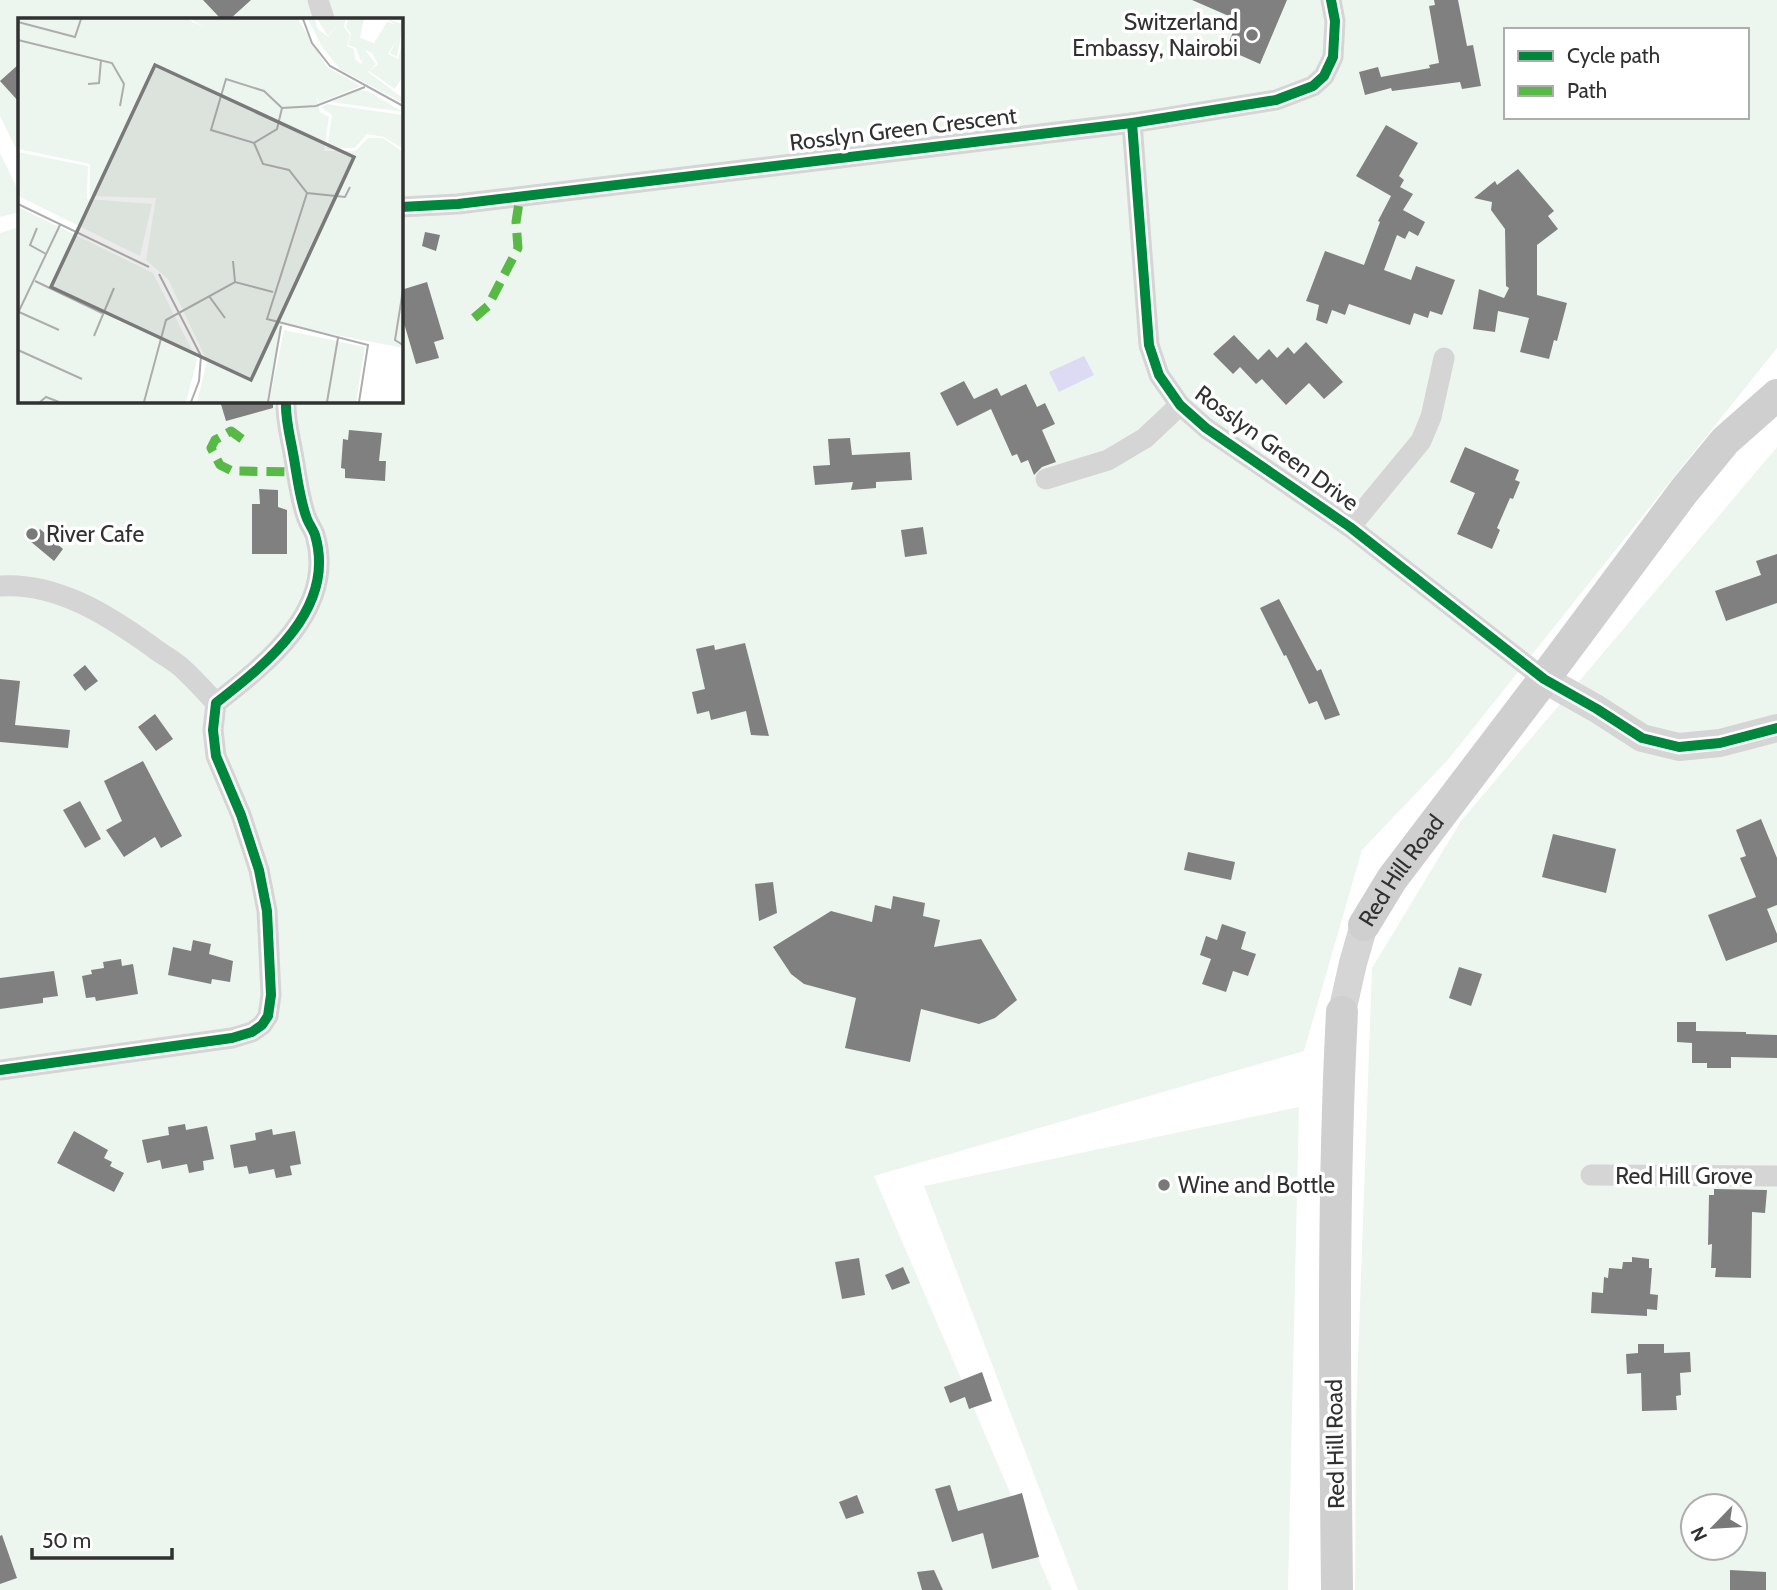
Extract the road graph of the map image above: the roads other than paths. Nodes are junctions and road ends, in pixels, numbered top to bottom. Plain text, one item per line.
1 (318, 0) edge
2 (1331, 0) edge
3 (324, 18) edge
4 (1132, 123) junction
5 (402, 207) edge
6 (1444, 358) dead end
7 (1777, 395) edge
8 (286, 402) edge
9 (1180, 405) junction
10 (1046, 479) dead end
11 (1350, 527) junction
12 (0, 586) edge
13 (1545, 679) junction
14 (216, 703) junction
15 (1777, 728) edge
16 (1364, 925) joint
17 (1342, 1012) joint
18 (0, 1070) edge
19 (1591, 1175) dead end
20 (1777, 1176) edge
21 (1337, 1590) edge

1 - 3 street
2 - 4 street, Rosslyn Green Crescent
4 - 5 street, Rosslyn Green Crescent
4 - 9 street, Rosslyn Green Drive
6 - 11 street
7 - 13 main road, Red Hill Road
8 - 14 street
9 - 10 street
9 - 11 street, Rosslyn Green Drive
11 - 13 street, Rosslyn Green Drive
12 - 14 street
13 - 15 street
13 - 16 main road, Red Hill Road
14 - 18 street
16 - 17 street, Red Hill Road
17 - 21 main road, Red Hill Road
19 - 20 street, Red Hill Grove

